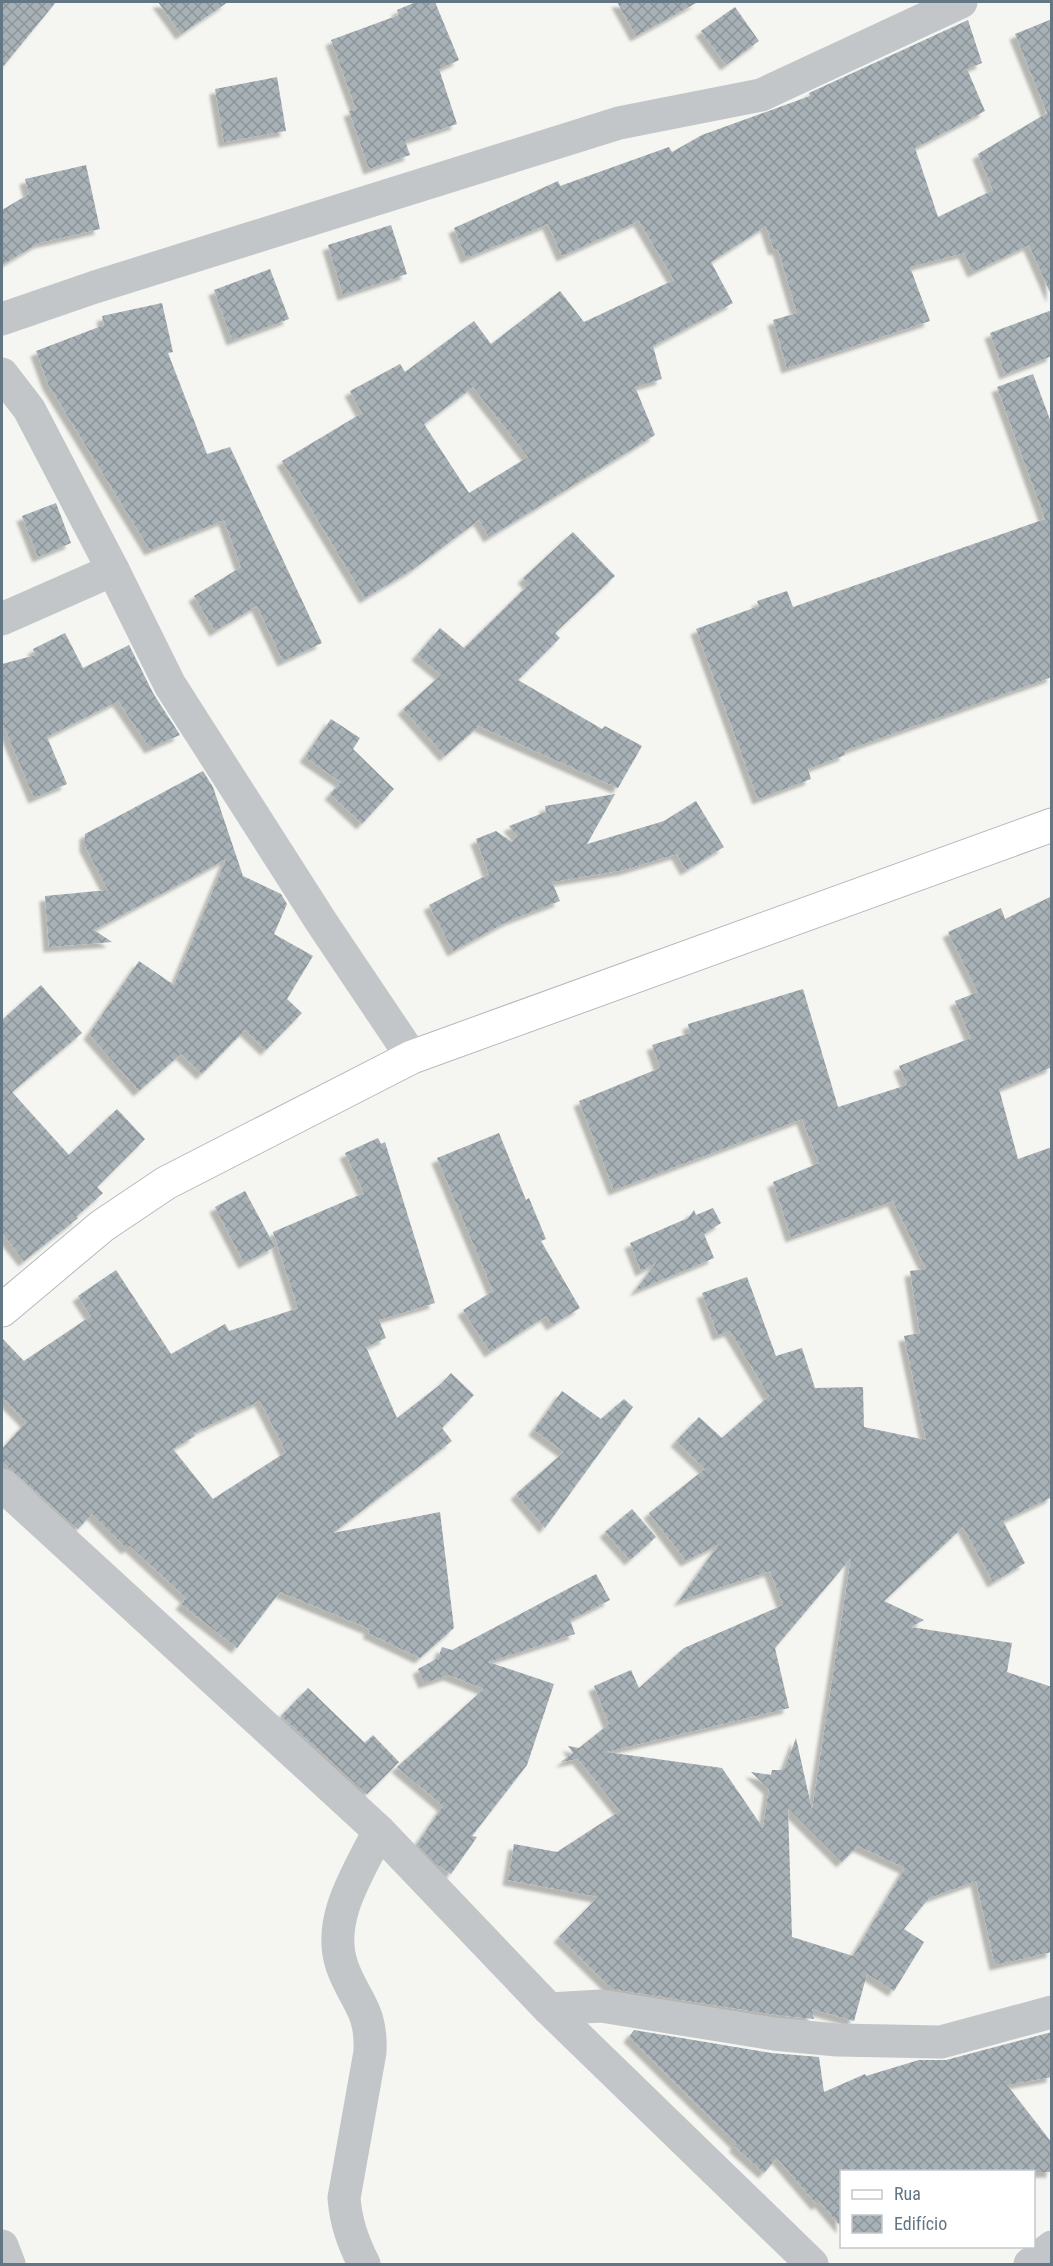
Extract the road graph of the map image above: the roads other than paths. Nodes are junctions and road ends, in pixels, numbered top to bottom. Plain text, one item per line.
1 (961, 2) edge
2 (2, 319) edge
3 (2, 374) edge
4 (113, 570) junction
5 (2, 619) edge
6 (1052, 825) edge
7 (412, 1057) junction
8 (2, 1310) edge
9 (7, 1498) edge
10 (379, 1832) junction
11 (549, 2009) junction
12 (1052, 2012) edge
13 (2, 2246) edge
14 (1052, 2247) edge
15 (9, 2265) edge
16 (364, 2265) edge
17 (812, 2265) edge
18 (1030, 2265) edge

1 - 2 street
3 - 4 street
4 - 5 street
4 - 7 street
6 - 7 street
7 - 8 street
9 - 10 street
10 - 11 street
10 - 16 street
11 - 12 street
11 - 17 street
13 - 15 street
14 - 18 street

